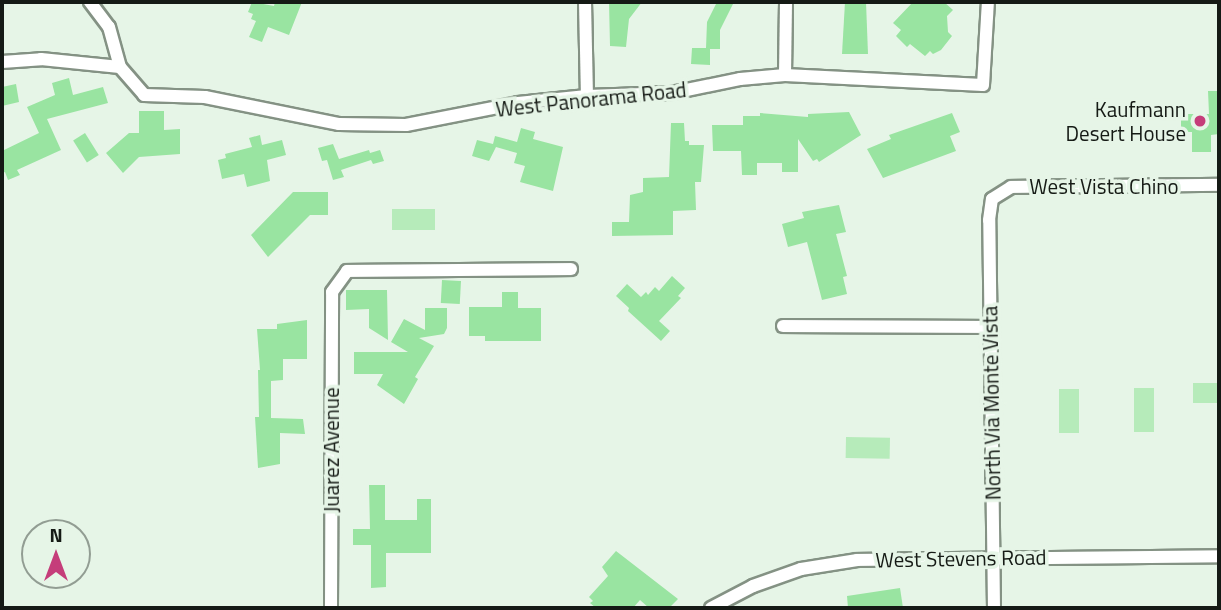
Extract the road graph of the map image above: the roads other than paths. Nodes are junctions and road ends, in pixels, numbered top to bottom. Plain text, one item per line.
1 (90, 2) edge
2 (585, 2) edge
3 (786, 2) edge
4 (988, 2) edge
5 (2, 62) edge
6 (120, 67) junction
7 (785, 75) junction
8 (587, 96) junction
9 (1219, 185) edge
10 (992, 199) joint
11 (570, 269) dead end
12 (783, 326) dead end
13 (991, 327) junction
14 (993, 556) junction
15 (1219, 556) edge
16 (331, 608) edge
17 (711, 608) edge
18 (993, 608) edge

1 - 6 street, West Panorama Road
2 - 8 street
3 - 7 street
4 - 7 street, West Panorama Road
5 - 6 street
6 - 8 street, West Panorama Road
7 - 8 street, West Panorama Road
9 - 10 street, West Vista Chino
10 - 13 street, North Via Monte Vista
11 - 16 street, Juarez Avenue
12 - 13 street
13 - 14 street, North Via Monte Vista
14 - 15 street, West Stevens Road
14 - 17 street, West Stevens Road
14 - 18 street, North Via Monte Vista

